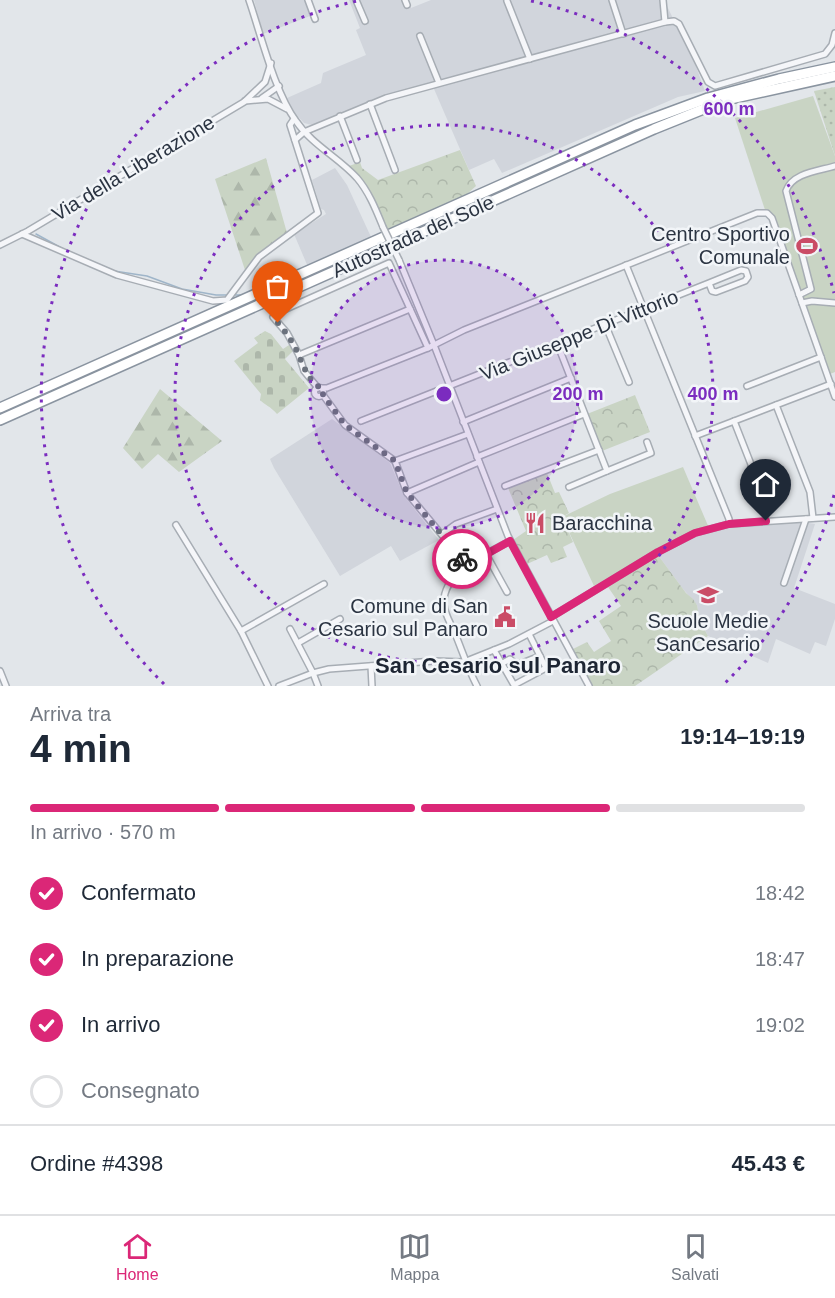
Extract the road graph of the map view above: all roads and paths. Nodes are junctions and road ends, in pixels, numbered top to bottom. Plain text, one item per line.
1 (249, 0) edge
2 (308, 0) edge
3 (356, 0) edge
4 (612, 0) edge
5 (663, 0) edge
6 (507, 1) edge
7 (315, 19) dead end
8 (365, 21) dead end
9 (668, 22) junction
10 (835, 33) edge
11 (623, 34) junction
12 (420, 36) dead end
13 (835, 49) edge
14 (828, 52) junction
15 (530, 59) junction
16 (271, 63) junction
17 (835, 67) edge
18 (835, 76) edge
19 (439, 83) junction
20 (279, 86) junction
21 (261, 87) junction
22 (261, 98) junction
23 (244, 102) junction
24 (370, 105) junction
25 (289, 111) junction
26 (340, 116) junction
27 (294, 119) junction
28 (304, 132) junction
29 (295, 140) junction
30 (357, 160) dead end
31 (835, 166) edge
32 (395, 170) dead end
33 (22, 234) junction
34 (0, 245) edge
35 (626, 265) junction
36 (709, 283) junction
37 (799, 295) junction
38 (802, 303) junction
39 (835, 303) edge
40 (410, 309) junction
41 (643, 309) junction
42 (605, 324) junction
43 (429, 333) junction
44 (448, 338) junction
45 (557, 343) junction
46 (434, 345) junction
47 (428, 348) junction
48 (299, 355) junction
49 (438, 357) junction
50 (821, 357) junction
51 (571, 378) junction
52 (629, 382) dead end
53 (831, 384) junction
54 (747, 386) dead end
55 (449, 387) junction
56 (321, 390) junction
57 (835, 397) edge
58 (776, 405) junction
59 (0, 408) edge
60 (584, 414) junction
61 (0, 420) edge
62 (361, 421) dead end
63 (734, 421) junction
64 (463, 422) junction
65 (468, 434) junction
66 (695, 436) junction
67 (647, 442) dead end
68 (599, 450) junction
69 (478, 459) junction
70 (395, 461) junction
71 (607, 471) junction
72 (505, 486) dead end
73 (569, 487) dead end
74 (407, 493) junction
75 (765, 500) dead end
76 (497, 509) junction
77 (835, 517) edge
78 (813, 518) junction
79 (806, 519) junction
80 (729, 524) junction
81 (176, 525) dead end
82 (442, 534) dead end
83 (510, 541) junction
84 (486, 554) junction
85 (467, 565) junction
86 (784, 583) dead end
87 (324, 584) dead end
88 (507, 592) dead end
89 (340, 619) dead end
90 (552, 619) junction
91 (290, 628) dead end
92 (241, 631) junction
93 (529, 634) junction
94 (298, 643) junction
95 (494, 650) junction
96 (540, 656) junction
97 (464, 662) junction
98 (501, 664) junction
99 (370, 666) junction
100 (0, 671) edge
101 (313, 673) junction
102 (6, 686) edge
103 (268, 686) edge
104 (279, 686) edge
105 (318, 686) edge
106 (372, 686) edge
107 (477, 686) edge
108 (514, 686) edge
109 (589, 686) edge

1 - 16 street
2 - 7 street
3 - 8 street
4 - 11 street
5 - 9 street
6 - 15 street
9 - 11 street
9 - 14 street
10 - 14 street
11 - 15 street
12 - 19 street
13 - 14 street
15 - 19 street
16 - 20 street
16 - 21 street, Via della Liberazione
17 - 59 highway, Autostrada del Sole
18 - 61 highway, Autostrada del Sole
19 - 24 street
20 - 21 street
20 - 22 street, Via della Liberazione
20 - 25 street
21 - 23 street, Via della Liberazione
22 - 23 street, Via della Liberazione
22 - 25 street
23 - 33 street, Via della Liberazione
24 - 26 street
24 - 32 street
25 - 27 street
26 - 28 street
26 - 30 street
27 - 28 street
27 - 29 street, Via della Liberazione
28 - 29 street
28 - 43 street, bridge
29 - 33 street, Via della Liberazione
31 - 37 street
33 - 34 street, Via della Liberazione
35 - 37 street
35 - 41 street
35 - 44 street
36 - 36 street, Via Giuseppe Di Vittorio
36 - 41 street, Via Giuseppe Di Vittorio
37 - 38 street
38 - 39 street
38 - 50 street
40 - 47 street
40 - 48 street
40 - 48 street
41 - 42 street, Via Giuseppe Di Vittorio
41 - 66 street
42 - 45 street, Via Giuseppe Di Vittorio
42 - 52 street
43 - 44 street
43 - 46 street
44 - 46 street
44 - 49 street
45 - 51 street
45 - 55 street, Via Giuseppe Di Vittorio
46 - 47 street
46 - 49 street
47 - 56 street
48 - 56 street
49 - 55 street
50 - 53 street
50 - 54 street
51 - 60 street
51 - 64 street
53 - 57 street
53 - 58 street
55 - 62 street, Via Giuseppe Di Vittorio
55 - 64 street
56 - 70 street
58 - 63 street
58 - 78 street
60 - 68 street
60 - 69 street
63 - 66 street
63 - 75 street
64 - 65 street
65 - 69 street
65 - 70 street
66 - 80 street
67 - 71 street
68 - 71 street
68 - 72 street
69 - 74 street
69 - 76 street
70 - 74 street
71 - 73 street
74 - 85 street
76 - 82 street
76 - 83 street
77 - 78 street
78 - 79 street
79 - 80 street
79 - 86 street
80 - 90 street
81 - 92 street
83 - 84 street
83 - 90 street
84 - 85 street
84 - 88 street
85 - 97 street
87 - 92 street
89 - 94 street
90 - 93 street
90 - 109 street
91 - 94 street
92 - 103 street
93 - 95 street
93 - 96 street
94 - 101 street
95 - 97 street
95 - 98 street
96 - 98 street
96 - 108 street
97 - 99 street
97 - 107 street
98 - 108 street
99 - 101 street
99 - 106 street
100 - 102 street
101 - 104 street
101 - 105 street

